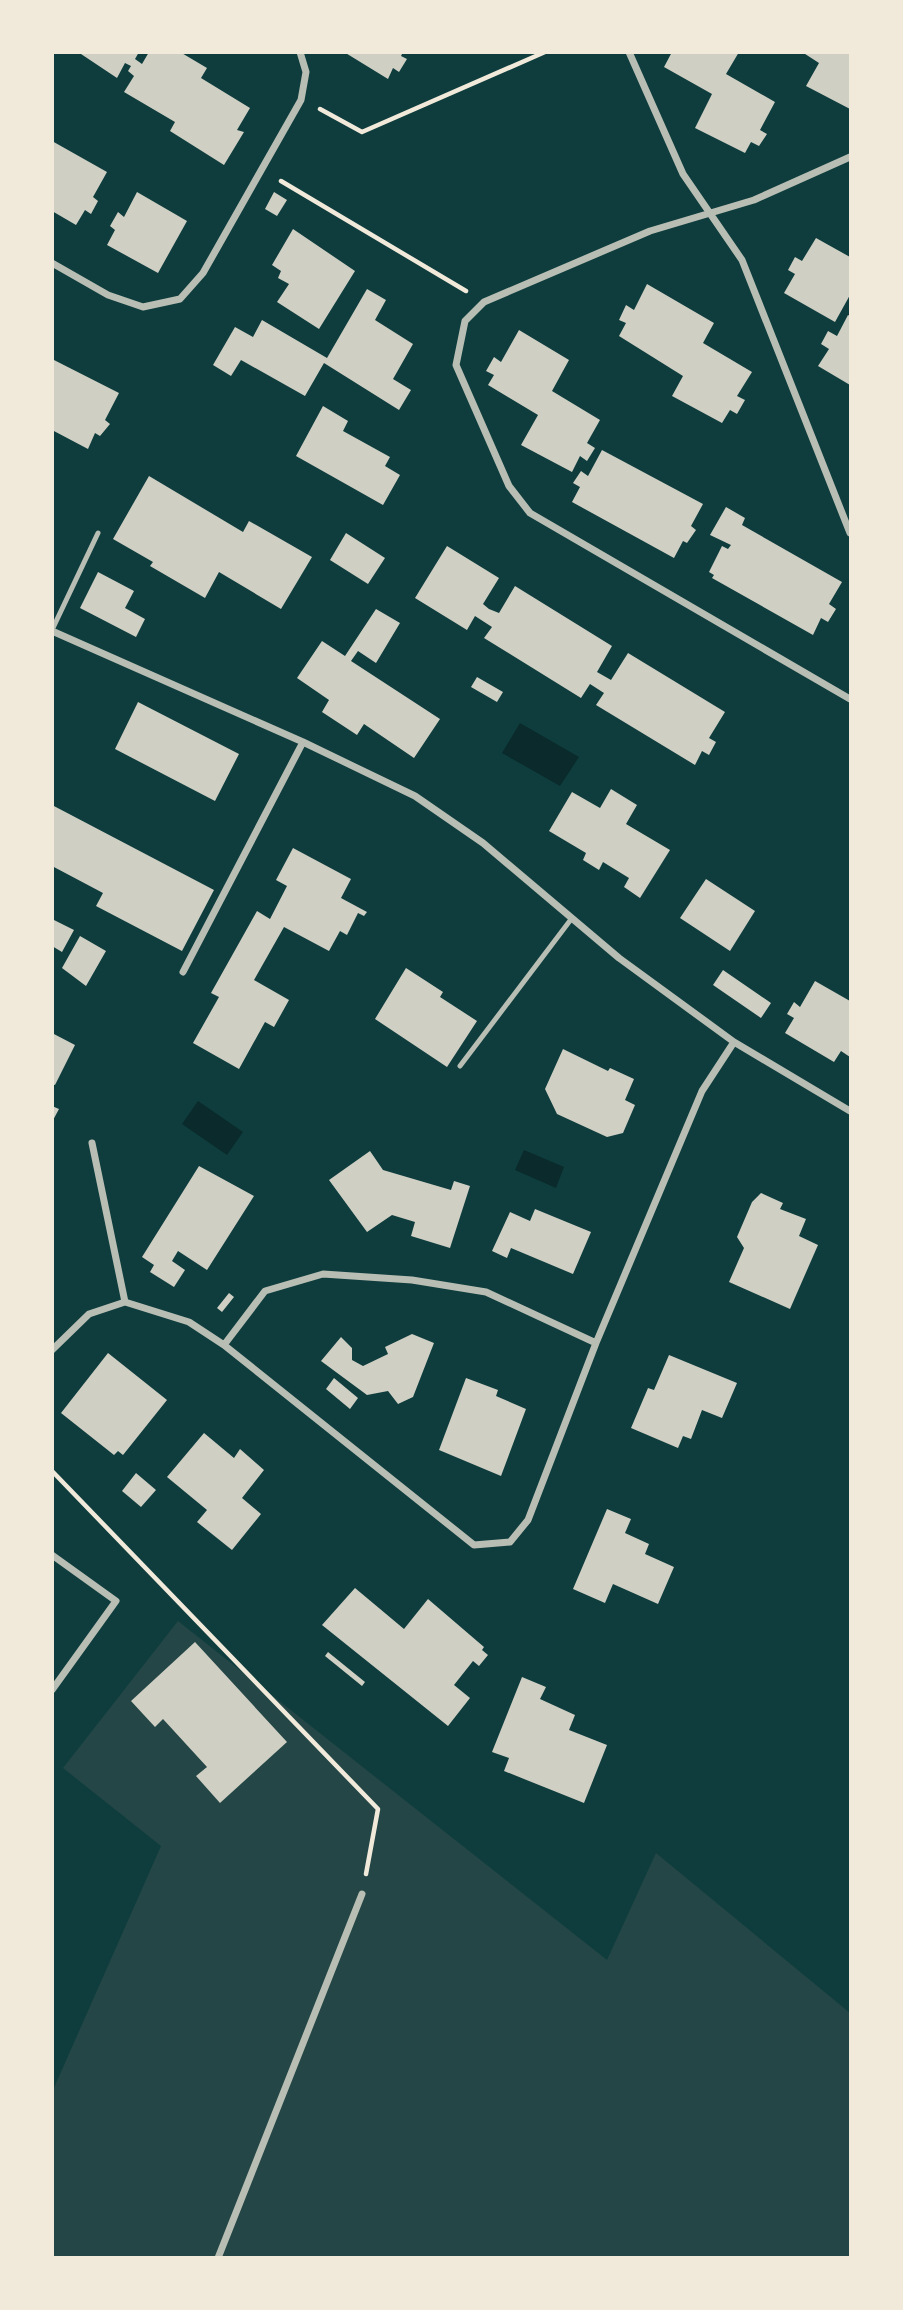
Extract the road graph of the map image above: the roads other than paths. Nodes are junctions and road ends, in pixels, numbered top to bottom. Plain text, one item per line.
1 (300, 52) edge
2 (629, 52) edge
3 (850, 157) edge
4 (711, 213) junction
5 (52, 263) edge
6 (97, 533) dead end
7 (850, 533) edge
8 (52, 630) edge
9 (850, 699) edge
10 (303, 742) junction
11 (572, 918) junction
12 (183, 971) dead end
13 (734, 1042) junction
14 (460, 1066) dead end
15 (850, 1111) edge
16 (92, 1143) dead end
17 (125, 1302) junction
18 (596, 1343) junction
19 (224, 1345) junction
20 (52, 1350) edge
21 (52, 1555) edge
22 (52, 1690) edge
23 (362, 1894) road end
24 (218, 2258) edge

1 - 5 street
2 - 4 street
3 - 4 street
4 - 7 street
4 - 9 street
6 - 8 lane
8 - 10 street
10 - 11 street
10 - 12 street
11 - 13 street
11 - 14 lane
13 - 15 street
13 - 18 street
16 - 17 street
17 - 19 street
17 - 20 street
18 - 19 street
18 - 19 street
21 - 22 street
23 - 24 street

